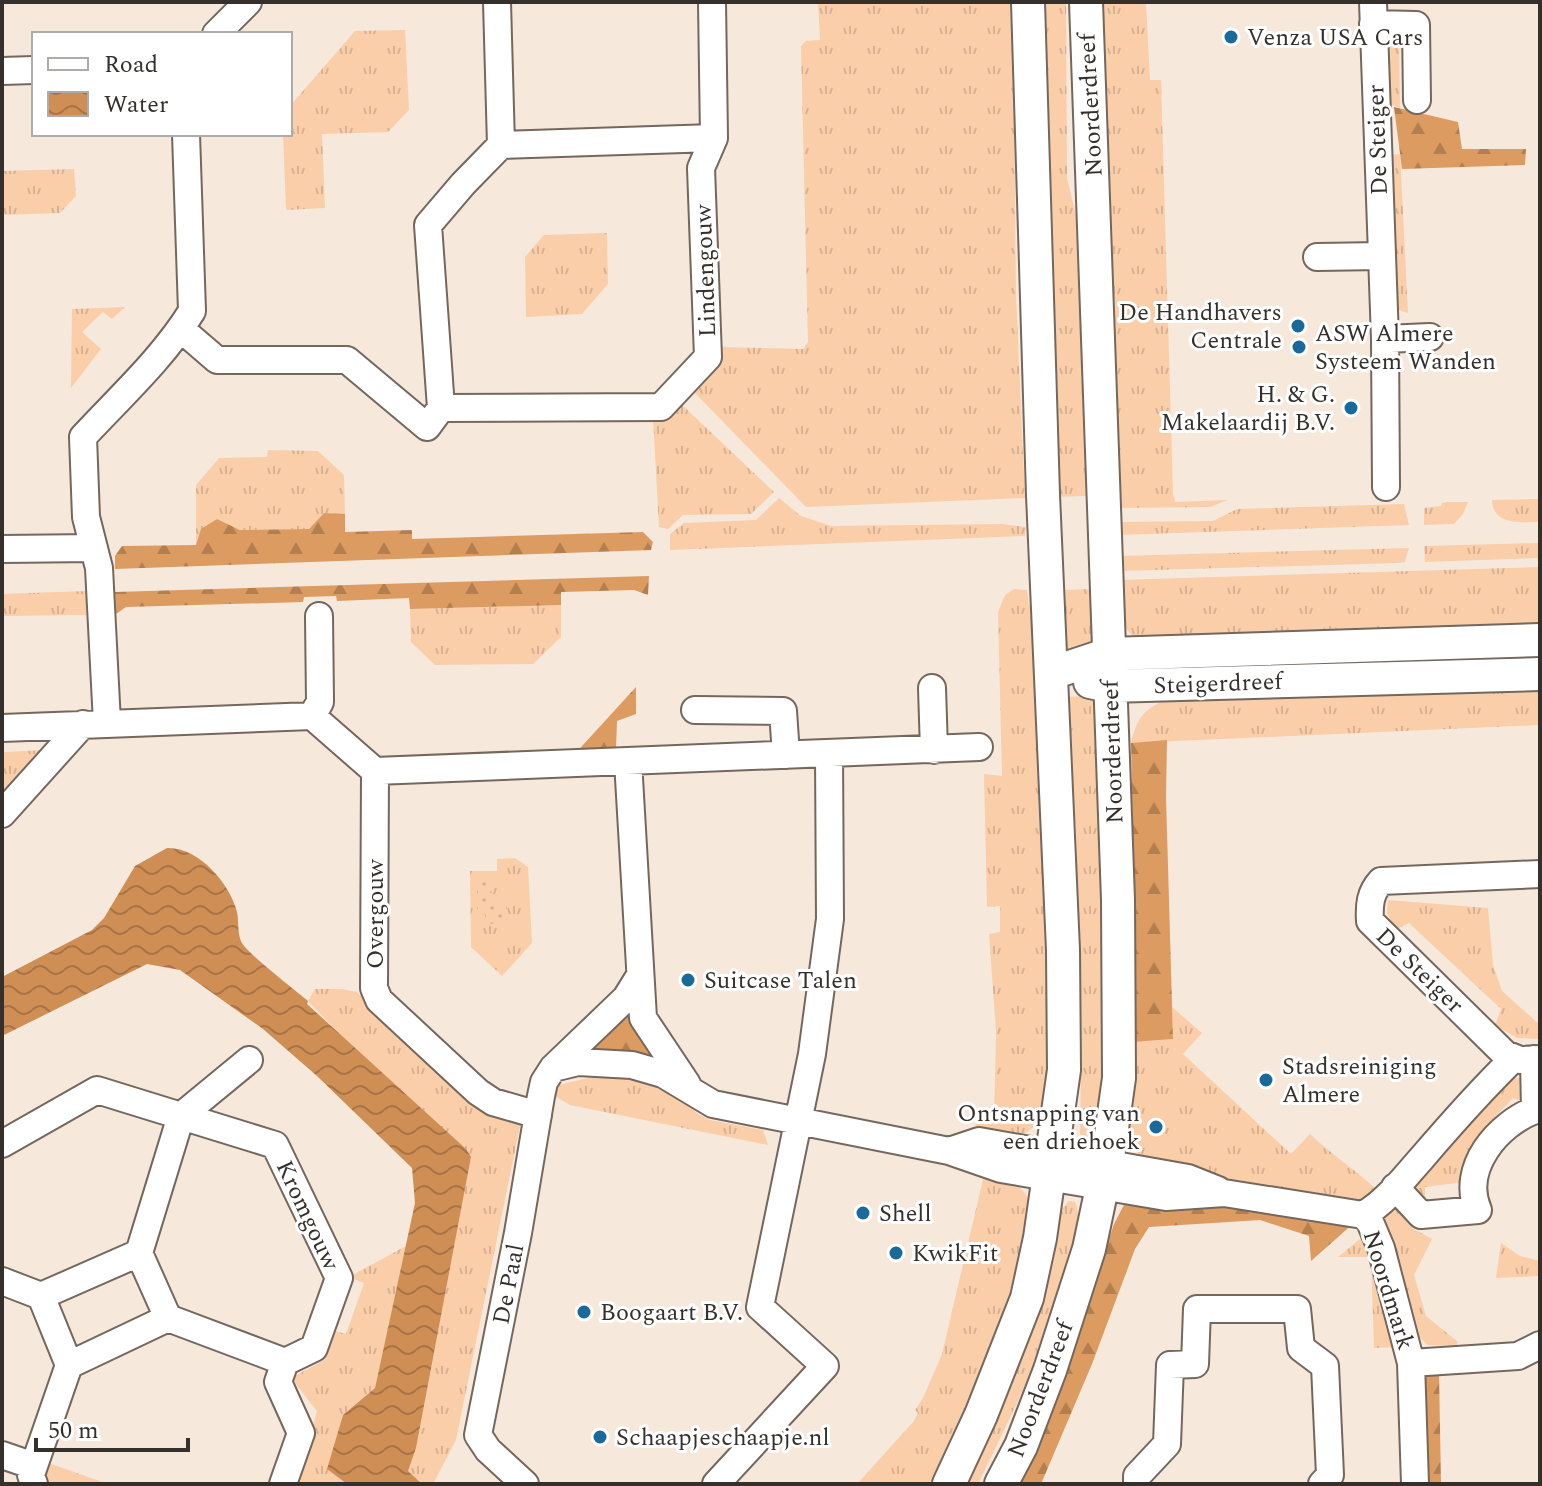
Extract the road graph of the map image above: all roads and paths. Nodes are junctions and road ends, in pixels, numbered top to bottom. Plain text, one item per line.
1 (248, 2) edge
2 (497, 2) edge
3 (712, 2) edge
4 (1028, 2) edge
5 (1086, 2) edge
6 (1373, 13) edge
7 (218, 32) edge
8 (32, 70) edge
9 (2, 71) edge
10 (1417, 100) dead end
11 (186, 136) edge
12 (714, 138) junction
13 (501, 145) junction
14 (1381, 256) junction
15 (1317, 257) dead end
16 (181, 329) junction
17 (1430, 337) dead end
18 (1385, 339) junction
19 (441, 408) junction
20 (1386, 487) dead end
21 (94, 548) junction
22 (2, 549) edge
23 (319, 616) dead end
24 (1540, 640) edge
25 (1109, 654) junction
26 (1052, 673) junction
27 (1540, 674) edge
28 (1109, 686) junction
29 (932, 688) dead end
30 (695, 710) dead end
31 (312, 716) junction
32 (95, 724) junction
33 (2, 728) edge
34 (979, 747) dead end
35 (934, 750) junction
36 (829, 753) junction
37 (786, 755) junction
38 (628, 761) junction
39 (375, 771) junction
40 (2, 814) edge
41 (1540, 874) edge
42 (639, 977) junction
43 (1529, 1059) edge
44 (249, 1060) dead end
45 (553, 1068) junction
46 (692, 1091) junction
47 (1538, 1111) edge
48 (538, 1115) junction
49 (181, 1116) junction
50 (796, 1122) junction
51 (2, 1144) edge
52 (1050, 1165) junction
53 (1105, 1175) junction
54 (1395, 1187) junction
55 (1363, 1215) junction
56 (139, 1253) junction
57 (2, 1281) edge
58 (41, 1296) junction
59 (168, 1318) junction
60 (1540, 1345) edge
61 (285, 1362) junction
62 (1411, 1363) junction
63 (69, 1365) junction
64 (2, 1455) edge
65 (34, 1475) edge
66 (283, 1484) edge
67 (525, 1484) edge
68 (716, 1484) edge
69 (949, 1484) edge
70 (1001, 1484) edge
71 (1137, 1484) edge
72 (1322, 1484) edge
73 (1415, 1484) edge

1 - 7 street
2 - 13 street
3 - 12 street, Lindengouw
4 - 26 main road, Noorderdreef
5 - 25 main road, Noorderdreef
6 - 10 street, De Steiger
6 - 14 street, De Steiger
8 - 9 street
11 - 16 street
12 - 13 street
12 - 19 street, Lindengouw
13 - 19 street
14 - 15 street
14 - 18 street, De Steiger
16 - 19 street, Lindengouw
16 - 21 street
17 - 18 street
18 - 20 street, De Steiger
21 - 22 street
21 - 32 street
23 - 31 street
24 - 25 main road, Steigerdreef
25 - 26 main road, Steigerdreef
25 - 28 main road, Noorderdreef
26 - 28 main road, Steigerdreef
26 - 52 main road, Noorderdreef
27 - 28 main road, Steigerdreef
28 - 53 main road, Noorderdreef
29 - 35 street
30 - 37 street
31 - 32 street
31 - 39 street
32 - 33 street
32 - 40 street
34 - 35 street
35 - 36 street
36 - 37 street
36 - 50 street
37 - 38 street
38 - 39 street
38 - 42 street
39 - 48 street, Overgouw
41 - 43 street, De Steiger
42 - 45 street, De Paal
42 - 46 street
43 - 47 street, Noordmark
43 - 54 street
44 - 49 street
45 - 46 street
45 - 48 street, De Paal
46 - 50 street
47 - 54 street, Noordmark
48 - 67 street, De Paal
49 - 51 street, Kromgouw
49 - 56 street
49 - 61 street, Kromgouw
50 - 52 street
50 - 68 street
52 - 53 street, Noordmark
52 - 69 main road, Noorderdreef
53 - 55 street, Noordmark
53 - 70 main road, Noorderdreef
54 - 55 street
55 - 62 street, Noordmark
56 - 58 street
56 - 59 street
57 - 58 street
58 - 63 street
59 - 61 street
59 - 63 street
60 - 62 street, Noordmark
61 - 66 street
62 - 73 street, Noordmark
63 - 65 street
64 - 65 street
71 - 72 street

